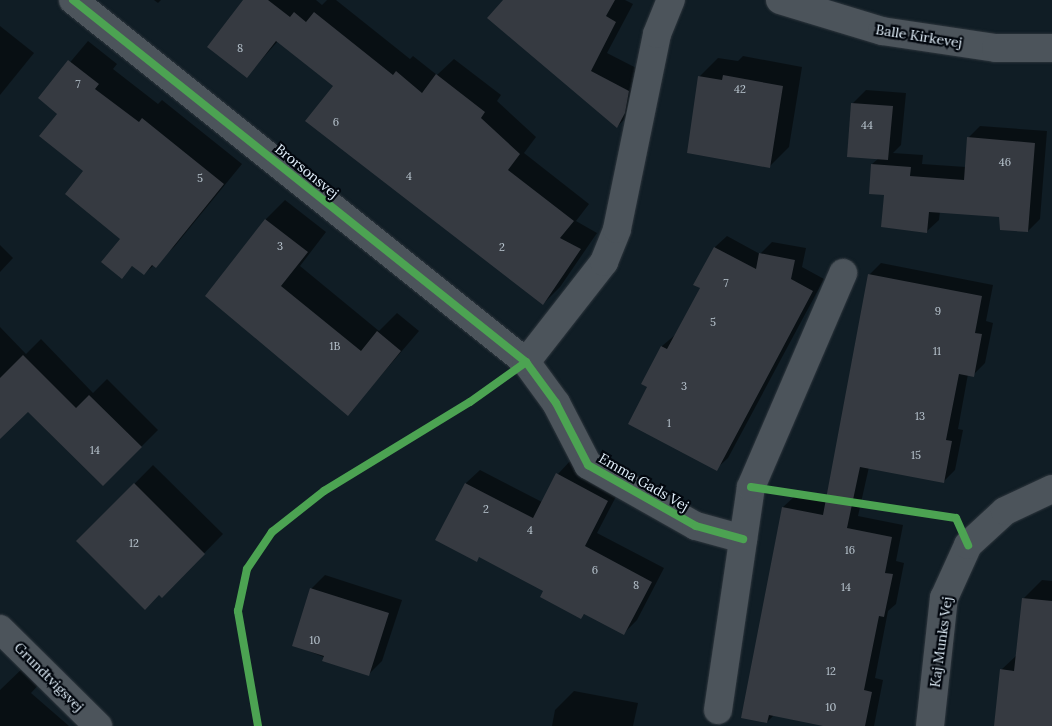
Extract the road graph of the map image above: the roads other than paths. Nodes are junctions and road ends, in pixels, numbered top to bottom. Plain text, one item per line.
1 (73, 0) edge
2 (671, 0) edge
3 (786, 1) edge
4 (1052, 48) edge
5 (843, 273) dead end
6 (526, 362) junction
7 (1052, 489) edge
8 (743, 539) junction
9 (0, 629) edge
10 (718, 710) dead end
11 (98, 726) edge
12 (930, 726) edge

1 - 6 street, Brorsonsvej
2 - 6 street
3 - 4 street, Balle Kirkevej
5 - 8 street
6 - 8 street, Emma Gads Vej
7 - 12 street, Kaj Munks Vej
8 - 10 street
9 - 11 street, Grundtvigsvej

